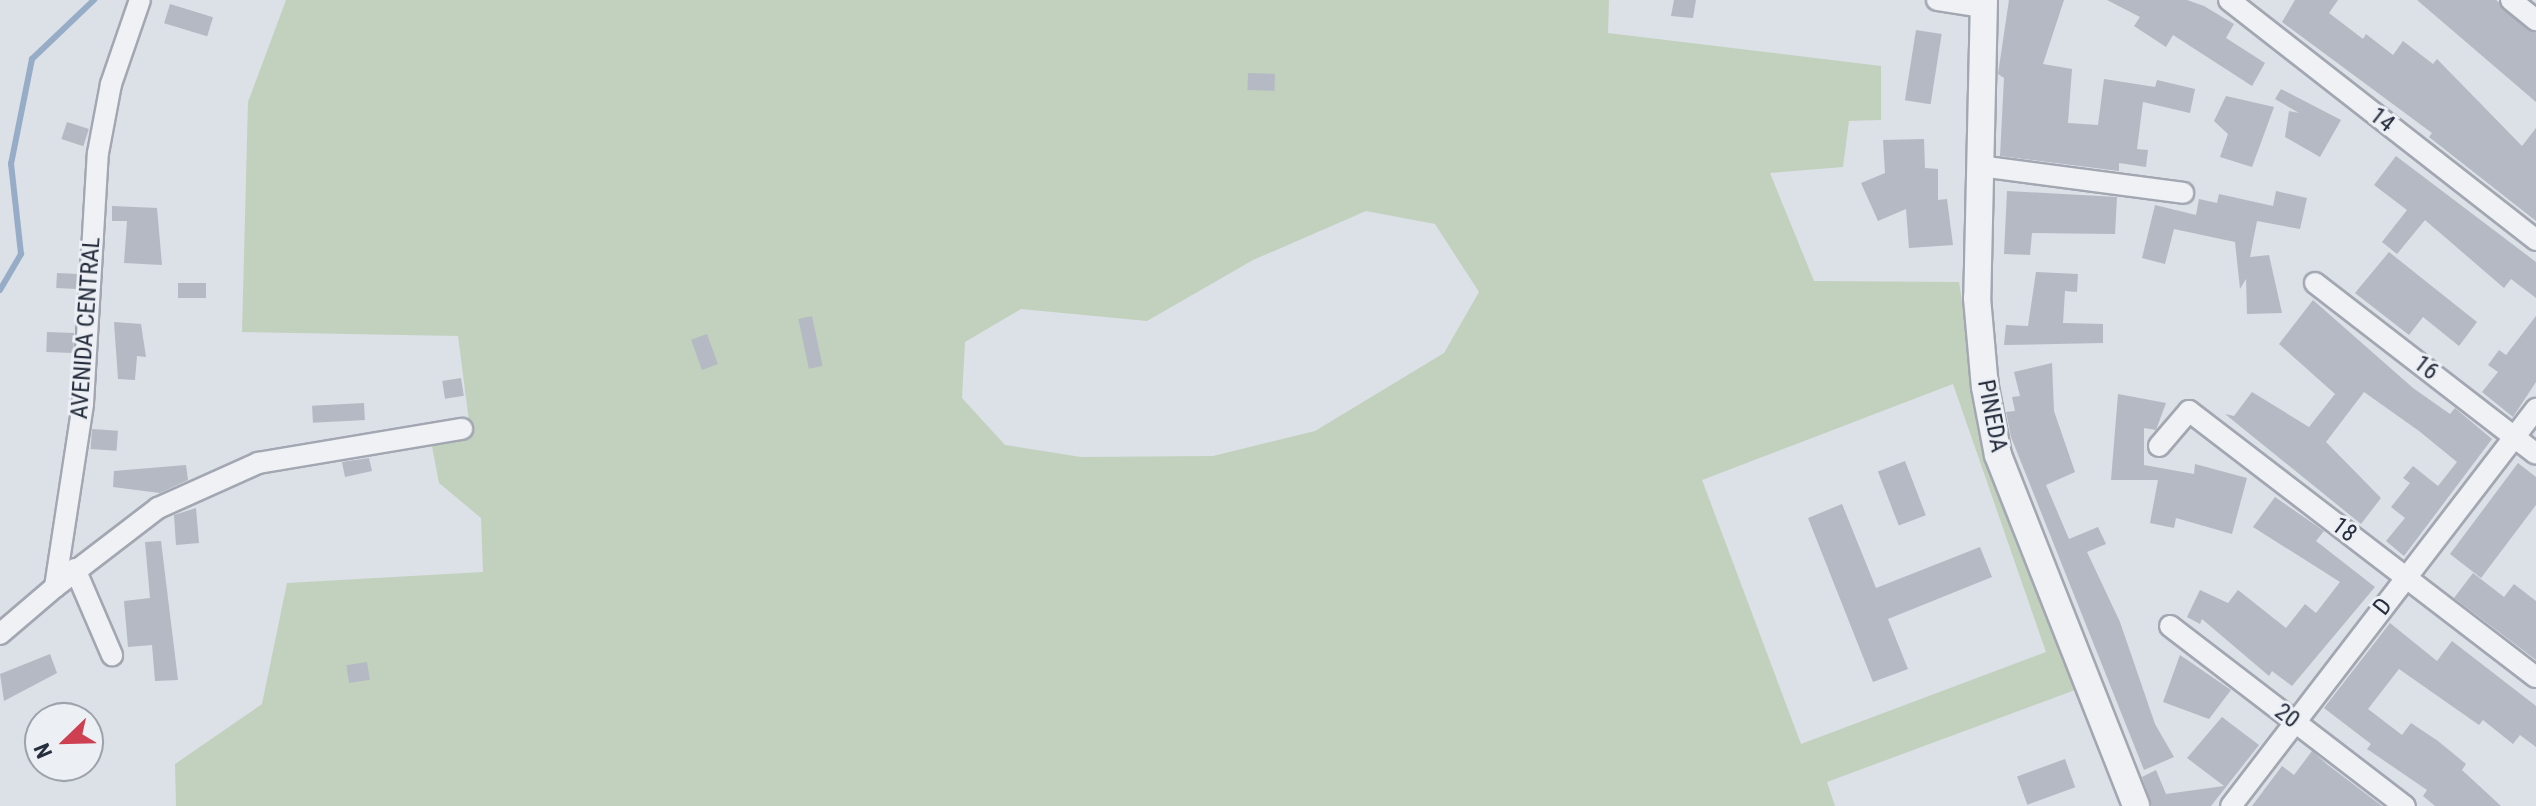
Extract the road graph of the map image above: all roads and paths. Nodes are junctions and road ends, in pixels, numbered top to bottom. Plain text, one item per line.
1 (140, 0) edge
2 (1937, 0) edge
3 (2229, 0) edge
4 (2511, 0) edge
5 (1983, 3) edge
6 (2536, 20) edge
7 (1979, 166) junction
8 (2183, 193) dead end
9 (2536, 240) edge
10 (2315, 283) dead end
11 (2536, 409) edge
12 (462, 429) dead end
13 (2515, 436) junction
14 (2159, 446) dead end
15 (2536, 454) edge
16 (75, 569) junction
17 (2406, 578) junction
18 (55, 587) junction
19 (2170, 626) dead end
20 (0, 634) edge
21 (112, 655) dead end
22 (2536, 677) edge
23 (2295, 722) junction
24 (2136, 806) edge
25 (2231, 806) edge
26 (2405, 806) edge

1 - 18 street, AVENIDA CENTRAL
2 - 5 street
3 - 9 street, 14
4 - 6 street
5 - 7 street, PINEDA
7 - 8 street
7 - 24 street, PINEDA
10 - 13 street, 16
11 - 13 street, D
12 - 16 street
13 - 15 street, 16
13 - 17 street, D
14 - 17 street, 18
16 - 18 street
16 - 21 street
17 - 22 street, 18
17 - 23 street, D
18 - 20 street
19 - 23 street, 20
23 - 25 street, D
23 - 26 street, 20

